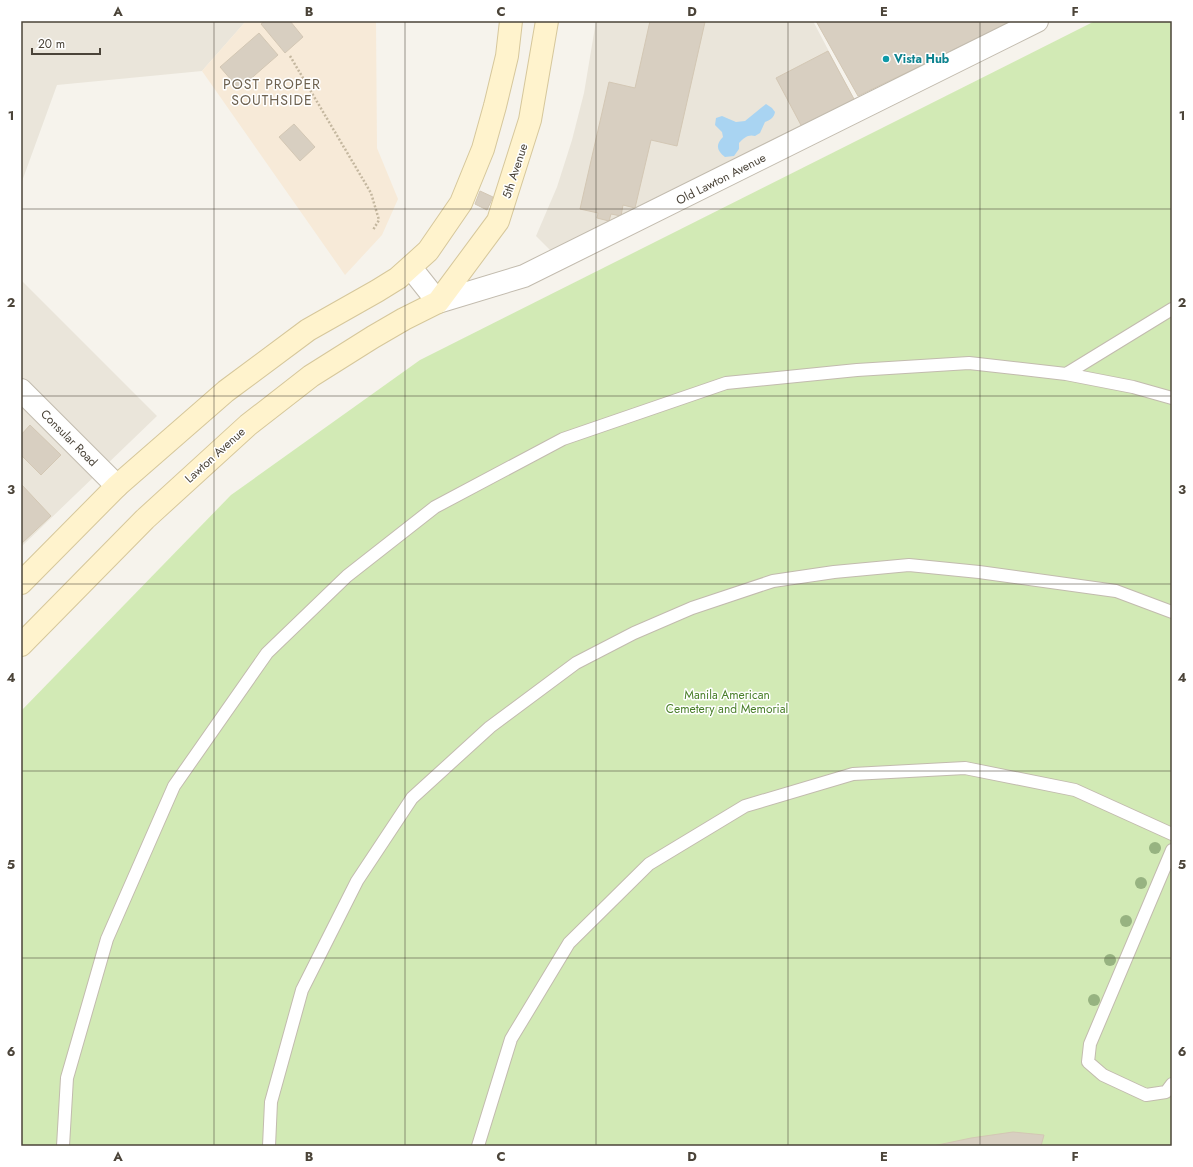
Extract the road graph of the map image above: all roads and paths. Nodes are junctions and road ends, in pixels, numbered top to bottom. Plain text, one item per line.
1 (511, 21) edge
2 (547, 21) edge
3 (1037, 21) edge
4 (290, 56) dead end
5 (373, 230) dead end
6 (411, 268) junction
7 (438, 302) junction
8 (1172, 309) edge
9 (1066, 374) junction
10 (21, 390) edge
11 (1172, 398) edge
12 (117, 486) junction
13 (21, 583) edge
14 (1172, 612) edge
15 (21, 645) edge
16 (1172, 834) edge
17 (1172, 850) edge
18 (1172, 1084) edge
19 (63, 1146) edge
20 (269, 1146) edge
21 (478, 1146) edge

1 - 6 main road
2 - 7 main road, 5th Avenue
3 - 7 street, Old Lawton Avenue
4 - 5 path
6 - 7 street
6 - 12 main road
7 - 15 main road, Lawton Avenue
8 - 9 lane
9 - 11 lane
9 - 19 lane
10 - 12 street, Consular Road
12 - 13 main road
14 - 20 lane
16 - 21 lane
17 - 18 lane

